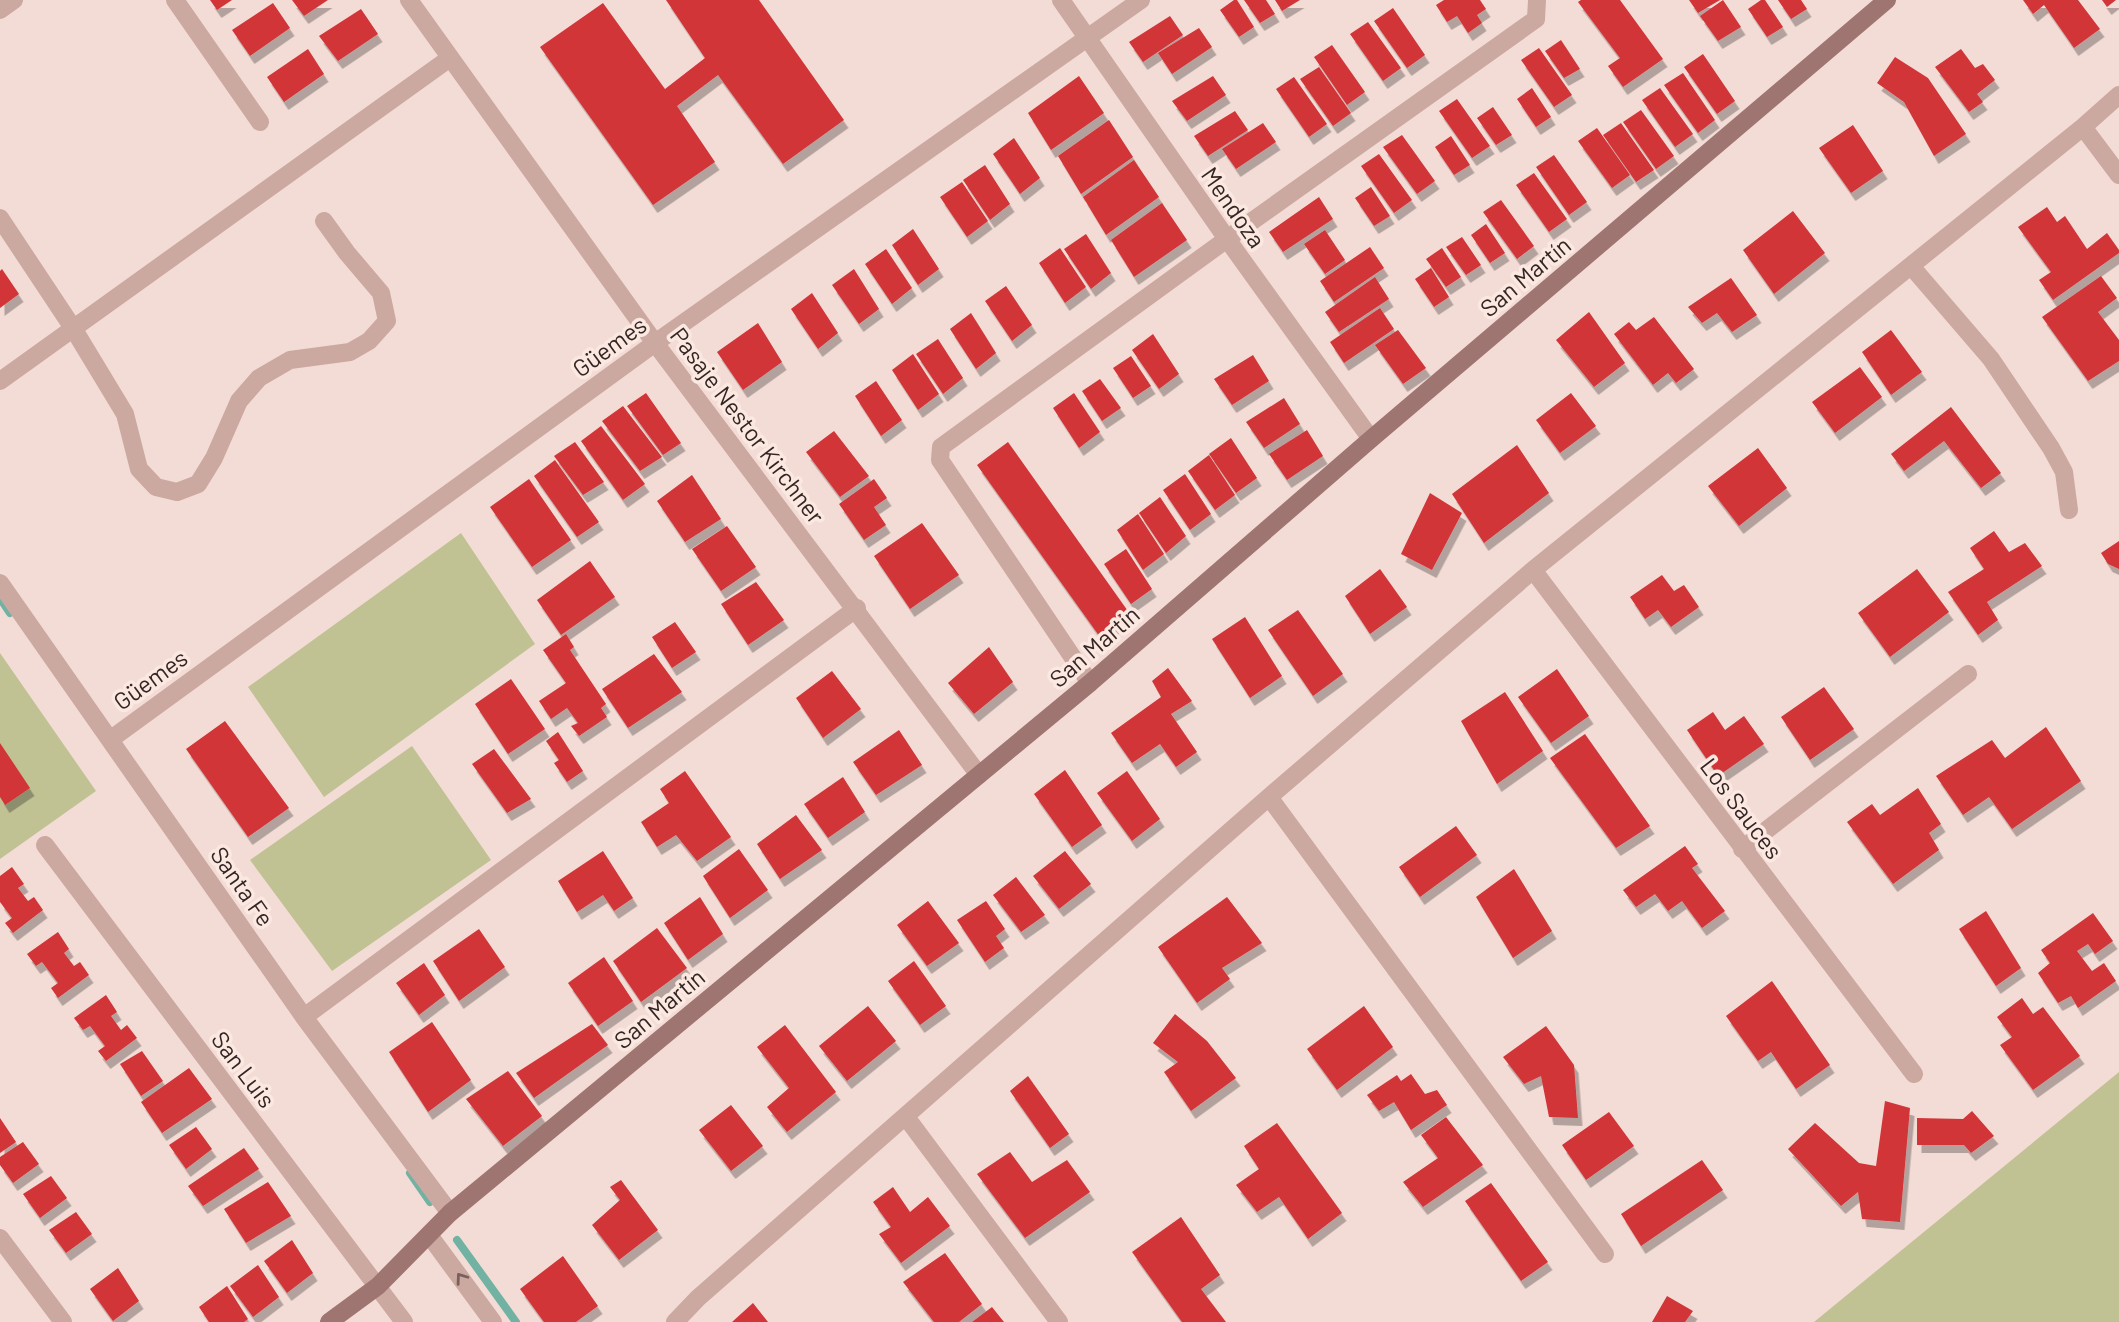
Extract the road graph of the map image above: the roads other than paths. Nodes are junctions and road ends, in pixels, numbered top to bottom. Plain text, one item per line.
1 (15, 0) edge
2 (174, 0) edge
3 (409, 0) edge
4 (1061, 0) edge
5 (1141, 0) edge
6 (1537, 0) edge
7 (1881, 2) edge
8 (0, 10) edge
9 (1087, 39) junction
10 (450, 58) junction
11 (2119, 95) edge
12 (260, 122) dead end
13 (2083, 127) junction
14 (2119, 175) edge
15 (0, 218) edge
16 (324, 220) dead end
17 (1227, 239) junction
18 (1911, 266) junction
19 (73, 328) junction
20 (655, 343) junction
21 (0, 381) edge
22 (1371, 439) junction
23 (2069, 510) dead end
24 (1532, 570) junction
25 (0, 583) edge
26 (857, 608) junction
27 (1968, 674) dead end
28 (1090, 683) junction
29 (111, 738) junction
30 (979, 775) junction
31 (1269, 797) junction
32 (45, 845) dead end
33 (1742, 849) junction
34 (304, 1017) junction
35 (1914, 1074) dead end
36 (906, 1117) junction
37 (450, 1213) junction
38 (429, 1235) junction
39 (0, 1238) edge
40 (1605, 1254) dead end
41 (378, 1286) junction
42 (63, 1322) edge
43 (329, 1322) edge
44 (404, 1322) edge
45 (493, 1322) edge
46 (675, 1322) edge
47 (1059, 1322) edge

1 - 8 street
2 - 12 street
3 - 10 street, Pasaje Nestor Kirchner
4 - 9 street, Mendoza
5 - 9 street, Güemes
6 - 17 street
7 - 22 street, San Martín
9 - 17 street, Mendoza
9 - 20 street, Güemes
10 - 19 street
10 - 20 street, Pasaje Nestor Kirchner
11 - 13 street
13 - 14 street
13 - 18 street
15 - 19 street
16 - 19 street
17 - 22 street, Mendoza
17 - 28 street
18 - 23 street
18 - 24 street
19 - 21 street
20 - 26 street, Pasaje Nestor Kirchner
20 - 29 street, Güemes
22 - 28 street, San Martín
24 - 31 street
24 - 33 street, Los Sauces
25 - 29 street, Santa Fe
26 - 30 street, Pasaje Nestor Kirchner
26 - 34 street
27 - 33 street
28 - 30 street, San Martín
29 - 34 street, Santa Fe
30 - 37 street, San Martín
31 - 36 street
31 - 40 street
32 - 41 street, San Luis
33 - 35 street, Los Sauces
34 - 37 street, Santa Fe
36 - 46 street
36 - 47 street
37 - 38 street, San Martín
38 - 41 street, San Martín
45 -> 38 street
39 - 42 street
41 - 43 street, San Martín
41 - 44 street, San Luis

